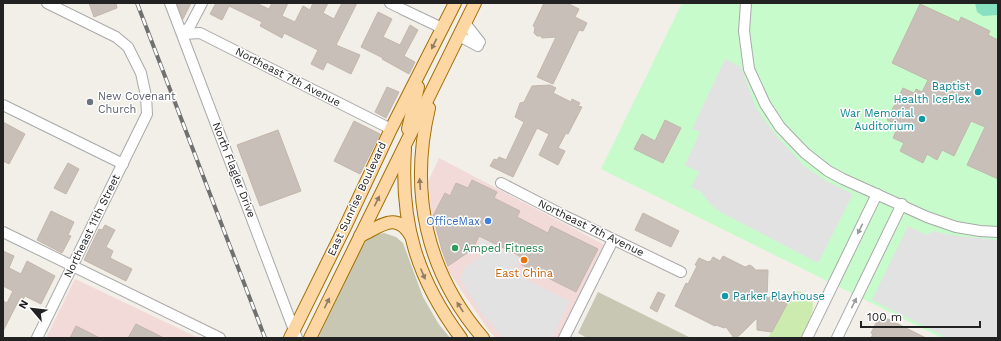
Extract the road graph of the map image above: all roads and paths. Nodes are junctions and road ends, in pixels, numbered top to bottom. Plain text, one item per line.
1 (47, 3) edge
2 (170, 3) edge
3 (202, 3) edge
4 (455, 3) edge
5 (475, 3) edge
6 (746, 3) edge
7 (397, 6) edge
8 (466, 23) junction
9 (442, 28) junction
10 (183, 34) junction
11 (459, 36) junction
12 (426, 60) junction
13 (435, 85) junction
14 (3, 105) edge
15 (391, 129) junction
16 (406, 143) junction
17 (123, 164) junction
18 (501, 183) dead end
19 (877, 194) junction
20 (902, 204) junction
21 (3, 232) edge
22 (998, 232) edge
23 (360, 236) junction
24 (412, 237) junction
25 (613, 240) junction
26 (72, 266) junction
27 (681, 272) dead end
28 (294, 336) edge
29 (810, 337) edge
30 (36, 338) edge
31 (220, 338) edge
32 (310, 338) edge
33 (461, 338) edge
34 (483, 338) edge
35 (564, 338) edge
36 (837, 338) edge

1 - 17 street, Northeast 11th Street
2 - 10 street, North Flagler Drive
3 - 10 street
4 - 9 main road
5 - 8 main road
6 - 19 street
7 - 9 street
8 - 11 main road
8 - 11 street
9 -> 12 main road
10 - 15 street, Northeast 7th Avenue
10 - 28 street, North Flagler Drive
11 - 13 main road
12 - 15 main road, East Sunrise Boulevard
12 - 16 main road
13 - 16 main road, East Sunrise Boulevard
34 -> 13 main road
14 - 17 street
15 - 28 main road, East Sunrise Boulevard
23 -> 16 main road, East Sunrise Boulevard
16 - 24 main road
17 - 26 street, Northeast 11th Street
18 - 25 street, Northeast 7th Avenue
19 - 20 street
19 -> 29 street
20 - 22 street
36 -> 20 street
21 - 26 street
23 - 24 main road
32 -> 23 main road, East Sunrise Boulevard
24 -> 33 main road
25 - 27 street, Northeast 7th Avenue
25 - 35 street
26 - 30 street, Northeast 11th Street
26 - 31 street

